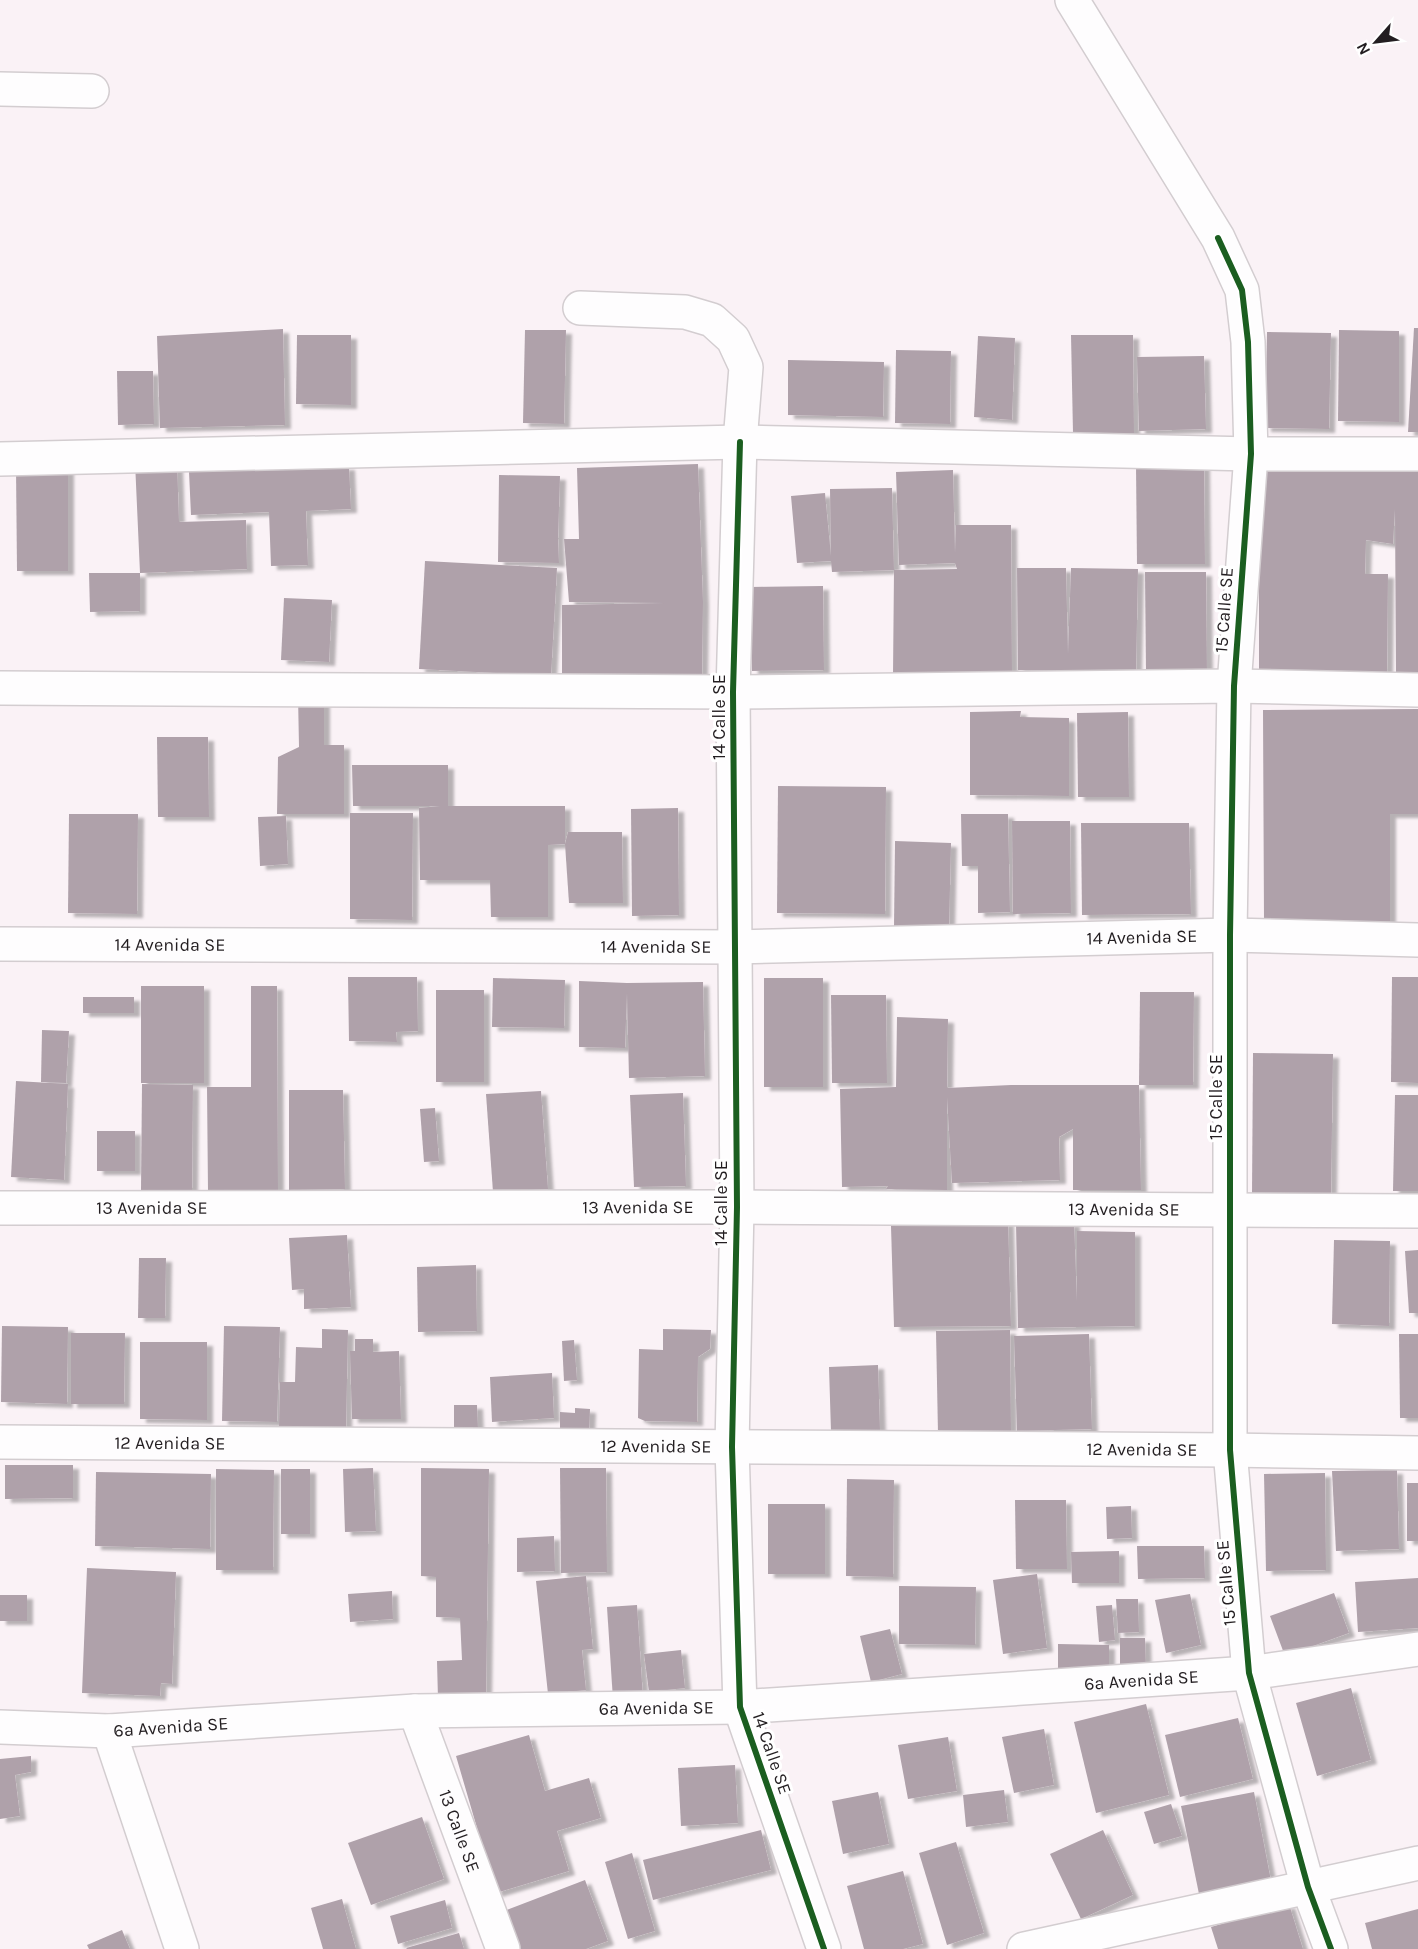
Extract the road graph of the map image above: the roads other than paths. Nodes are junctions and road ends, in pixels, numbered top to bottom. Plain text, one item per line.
1 (1072, 0) edge
2 (0, 89) edge
3 (92, 91) dead end
4 (580, 308) dead end
5 (740, 442) junction
6 (1251, 454) junction
7 (1418, 454) edge
8 (0, 459) edge
9 (1234, 686) junction
10 (0, 688) edge
11 (1418, 690) edge
12 (733, 692) junction
13 (1230, 935) junction
14 (1418, 940) edge
15 (0, 944) edge
16 (735, 947) junction
17 (737, 1207) junction
18 (0, 1208) edge
19 (1231, 1210) junction
20 (1418, 1211) edge
21 (0, 1442) edge
22 (732, 1447) junction
23 (1230, 1450) junction
24 (1418, 1453) edge
25 (1418, 1649) edge
26 (1250, 1673) junction
27 (740, 1707) junction
28 (415, 1711) junction
29 (0, 1727) edge
30 (109, 1731) junction
31 (1418, 1863) edge
32 (1308, 1887) junction
33 (182, 1949) edge
34 (503, 1949) edge
35 (824, 1949) edge
36 (1024, 1949) edge
37 (1331, 1949) edge

1 - 6 street, 15 Calle SE
2 - 3 street
4 - 5 street, 14 Calle SE
5 - 6 street
5 - 8 street
5 - 12 street, 14 Calle SE
6 - 7 street
6 - 9 street, 15 Calle SE
9 - 11 street
9 - 12 street
9 - 13 street, 15 Calle SE
10 - 12 street
12 - 16 street, 14 Calle SE
13 - 14 street, 14 Avenida SE
13 - 16 street, 14 Avenida SE
13 - 19 street, 15 Calle SE
15 - 16 street, 14 Avenida SE
16 - 17 street, 14 Calle SE
17 - 18 street, 13 Avenida SE
17 - 19 street, 13 Avenida SE
17 - 22 street, 14 Calle SE
19 - 20 street, 13 Avenida SE
19 - 23 street, 15 Calle SE
21 - 22 street, 12 Avenida SE
22 - 23 street, 12 Avenida SE
22 - 27 street, 14 Calle SE
23 - 24 street, 12 Avenida SE
23 - 26 street, 15 Calle SE
25 - 26 street, 6a Avenida SE
26 - 27 street, 6a Avenida SE
26 - 32 street, 15 Calle SE
27 - 28 street, 6a Avenida SE
27 - 35 street, 14 Calle SE
28 - 30 street, 6a Avenida SE
28 - 34 street, 13 Calle SE
29 - 30 street, 6a Avenida SE
30 - 33 street
31 - 32 street
32 - 36 street
32 - 37 street, 15 Calle SE

